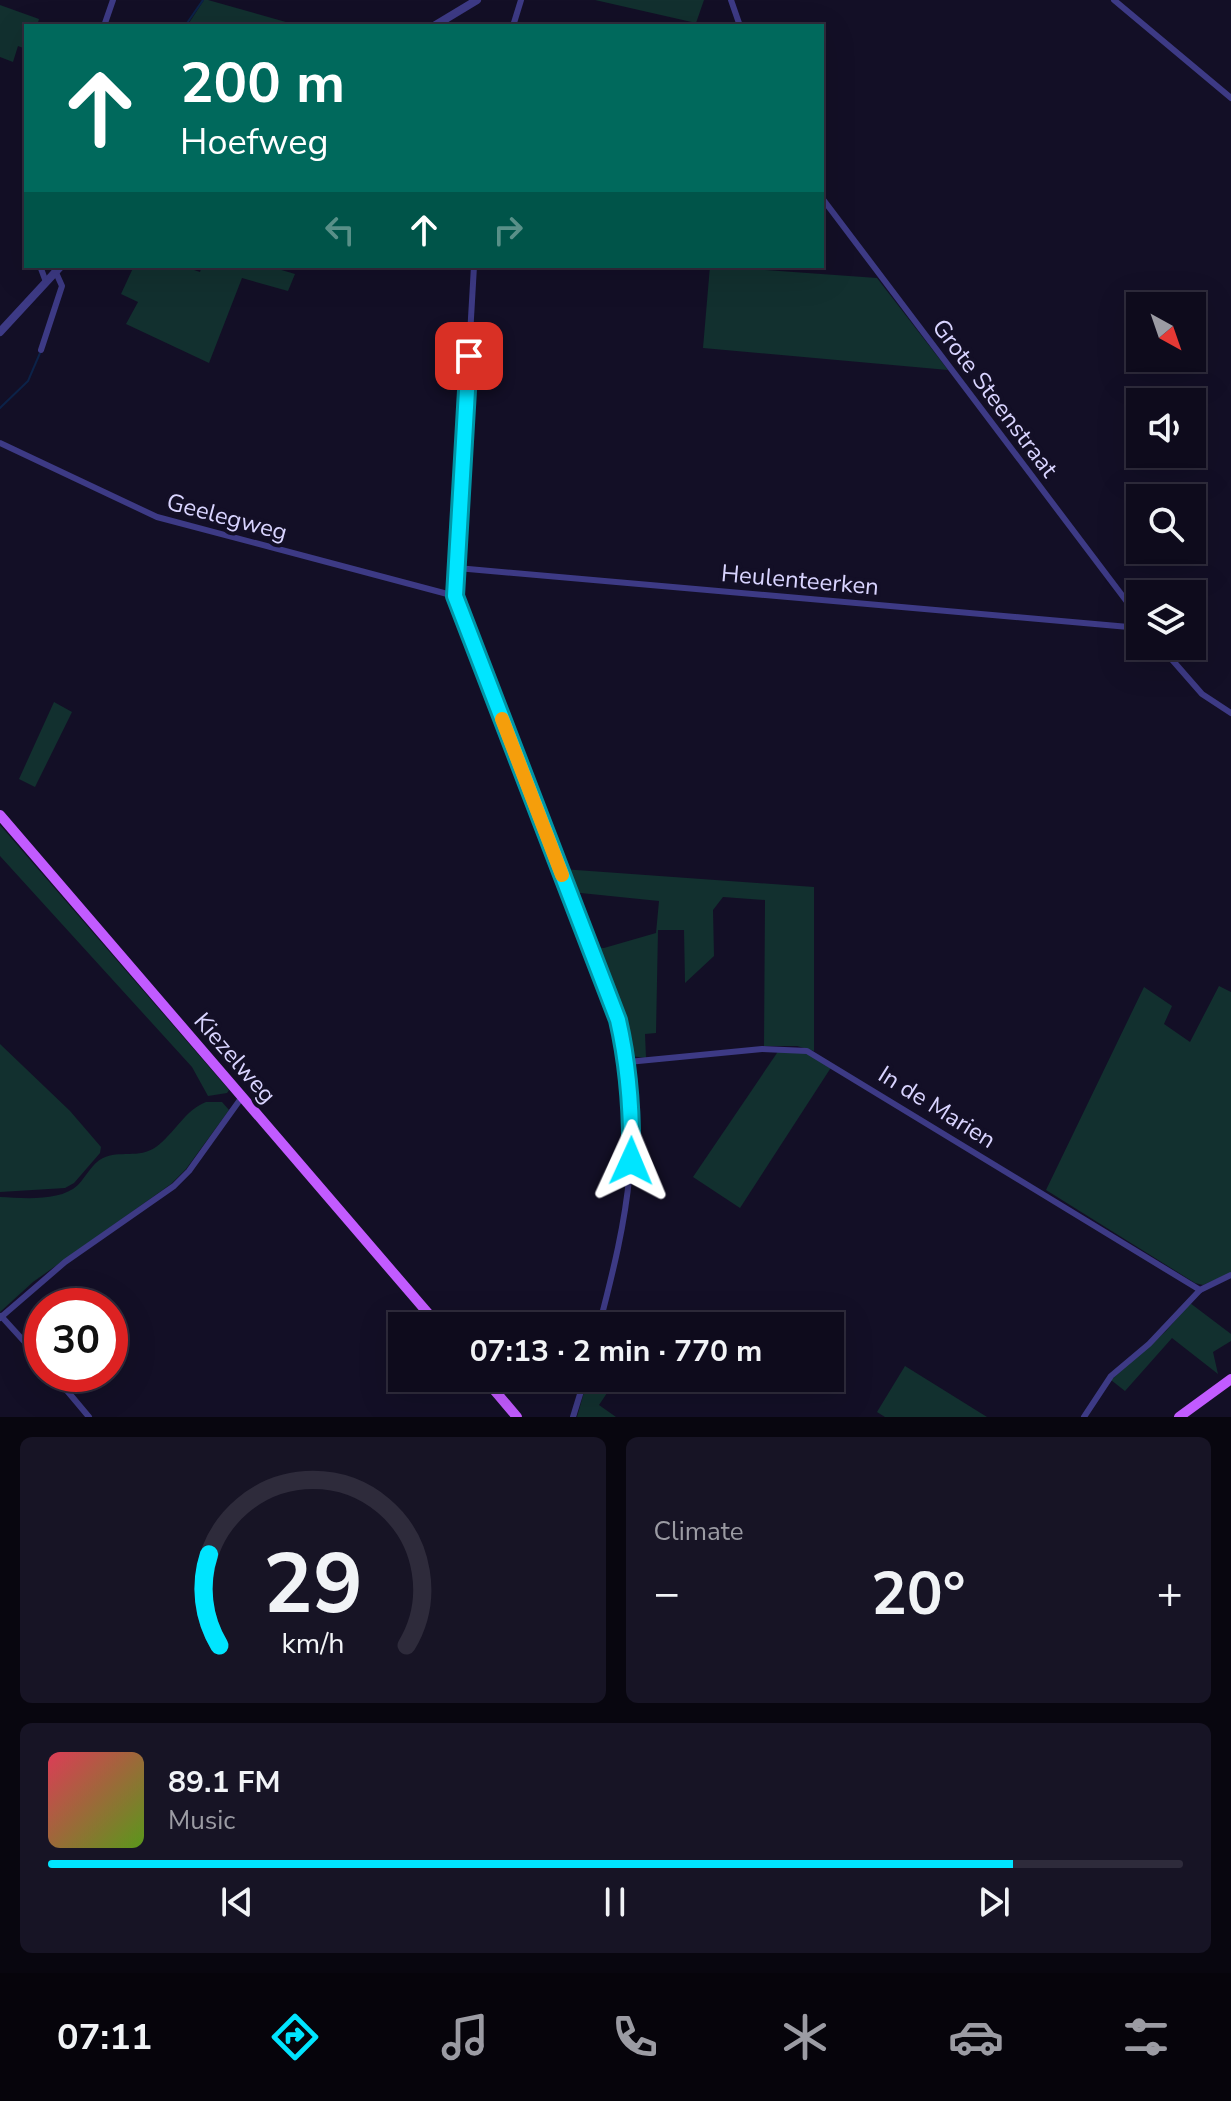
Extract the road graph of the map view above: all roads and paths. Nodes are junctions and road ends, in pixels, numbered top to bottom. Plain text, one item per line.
1 (113, 0) edge
2 (477, 0) edge
3 (521, 0) edge
4 (731, 0) edge
5 (1114, 0) edge
6 (105, 24) edge
7 (437, 24) edge
8 (514, 24) edge
9 (739, 24) edge
10 (1231, 98) edge
11 (824, 201) edge
12 (41, 268) edge
13 (57, 268) edge
14 (474, 268) edge
15 (46, 282) junction
16 (0, 332) edge
17 (41, 350) dead end
18 (0, 443) edge
19 (457, 568) junction
20 (455, 596) junction
21 (1126, 600) edge
22 (1126, 627) edge
23 (1172, 660) edge
24 (1231, 713) edge
25 (0, 815) edge
26 (628, 1062) junction
27 (242, 1097) junction
28 (1231, 1275) edge
29 (1200, 1290) junction
30 (427, 1312) edge
31 (602, 1312) edge
32 (1, 1317) edge
33 (24, 1342) edge
34 (1231, 1379) edge
35 (68, 1392) edge
36 (496, 1392) edge
37 (581, 1392) edge
38 (89, 1417) edge
39 (517, 1417) edge
40 (573, 1417) edge
41 (1084, 1417) edge
42 (1179, 1417) edge

1 - 6 street
2 - 7 street
3 - 8 street
4 - 9 street
5 - 10 street
11 - 21 street, Grote Steenstraat
12 - 15 street
13 - 15 street
13 - 17 street
14 - 19 street
15 - 16 street
18 - 20 street, Geelegweg
19 - 20 street
19 - 22 street, Heulenteerken
20 - 26 street
23 - 24 street
25 - 27 main road, Kiezelweg
26 - 29 street, In de Marien
26 - 31 street
27 - 30 main road, Kiezelweg
27 - 32 street
28 - 29 street
29 - 41 street
32 - 33 street
34 - 42 main road
35 - 38 street
36 - 39 main road
37 - 40 street

